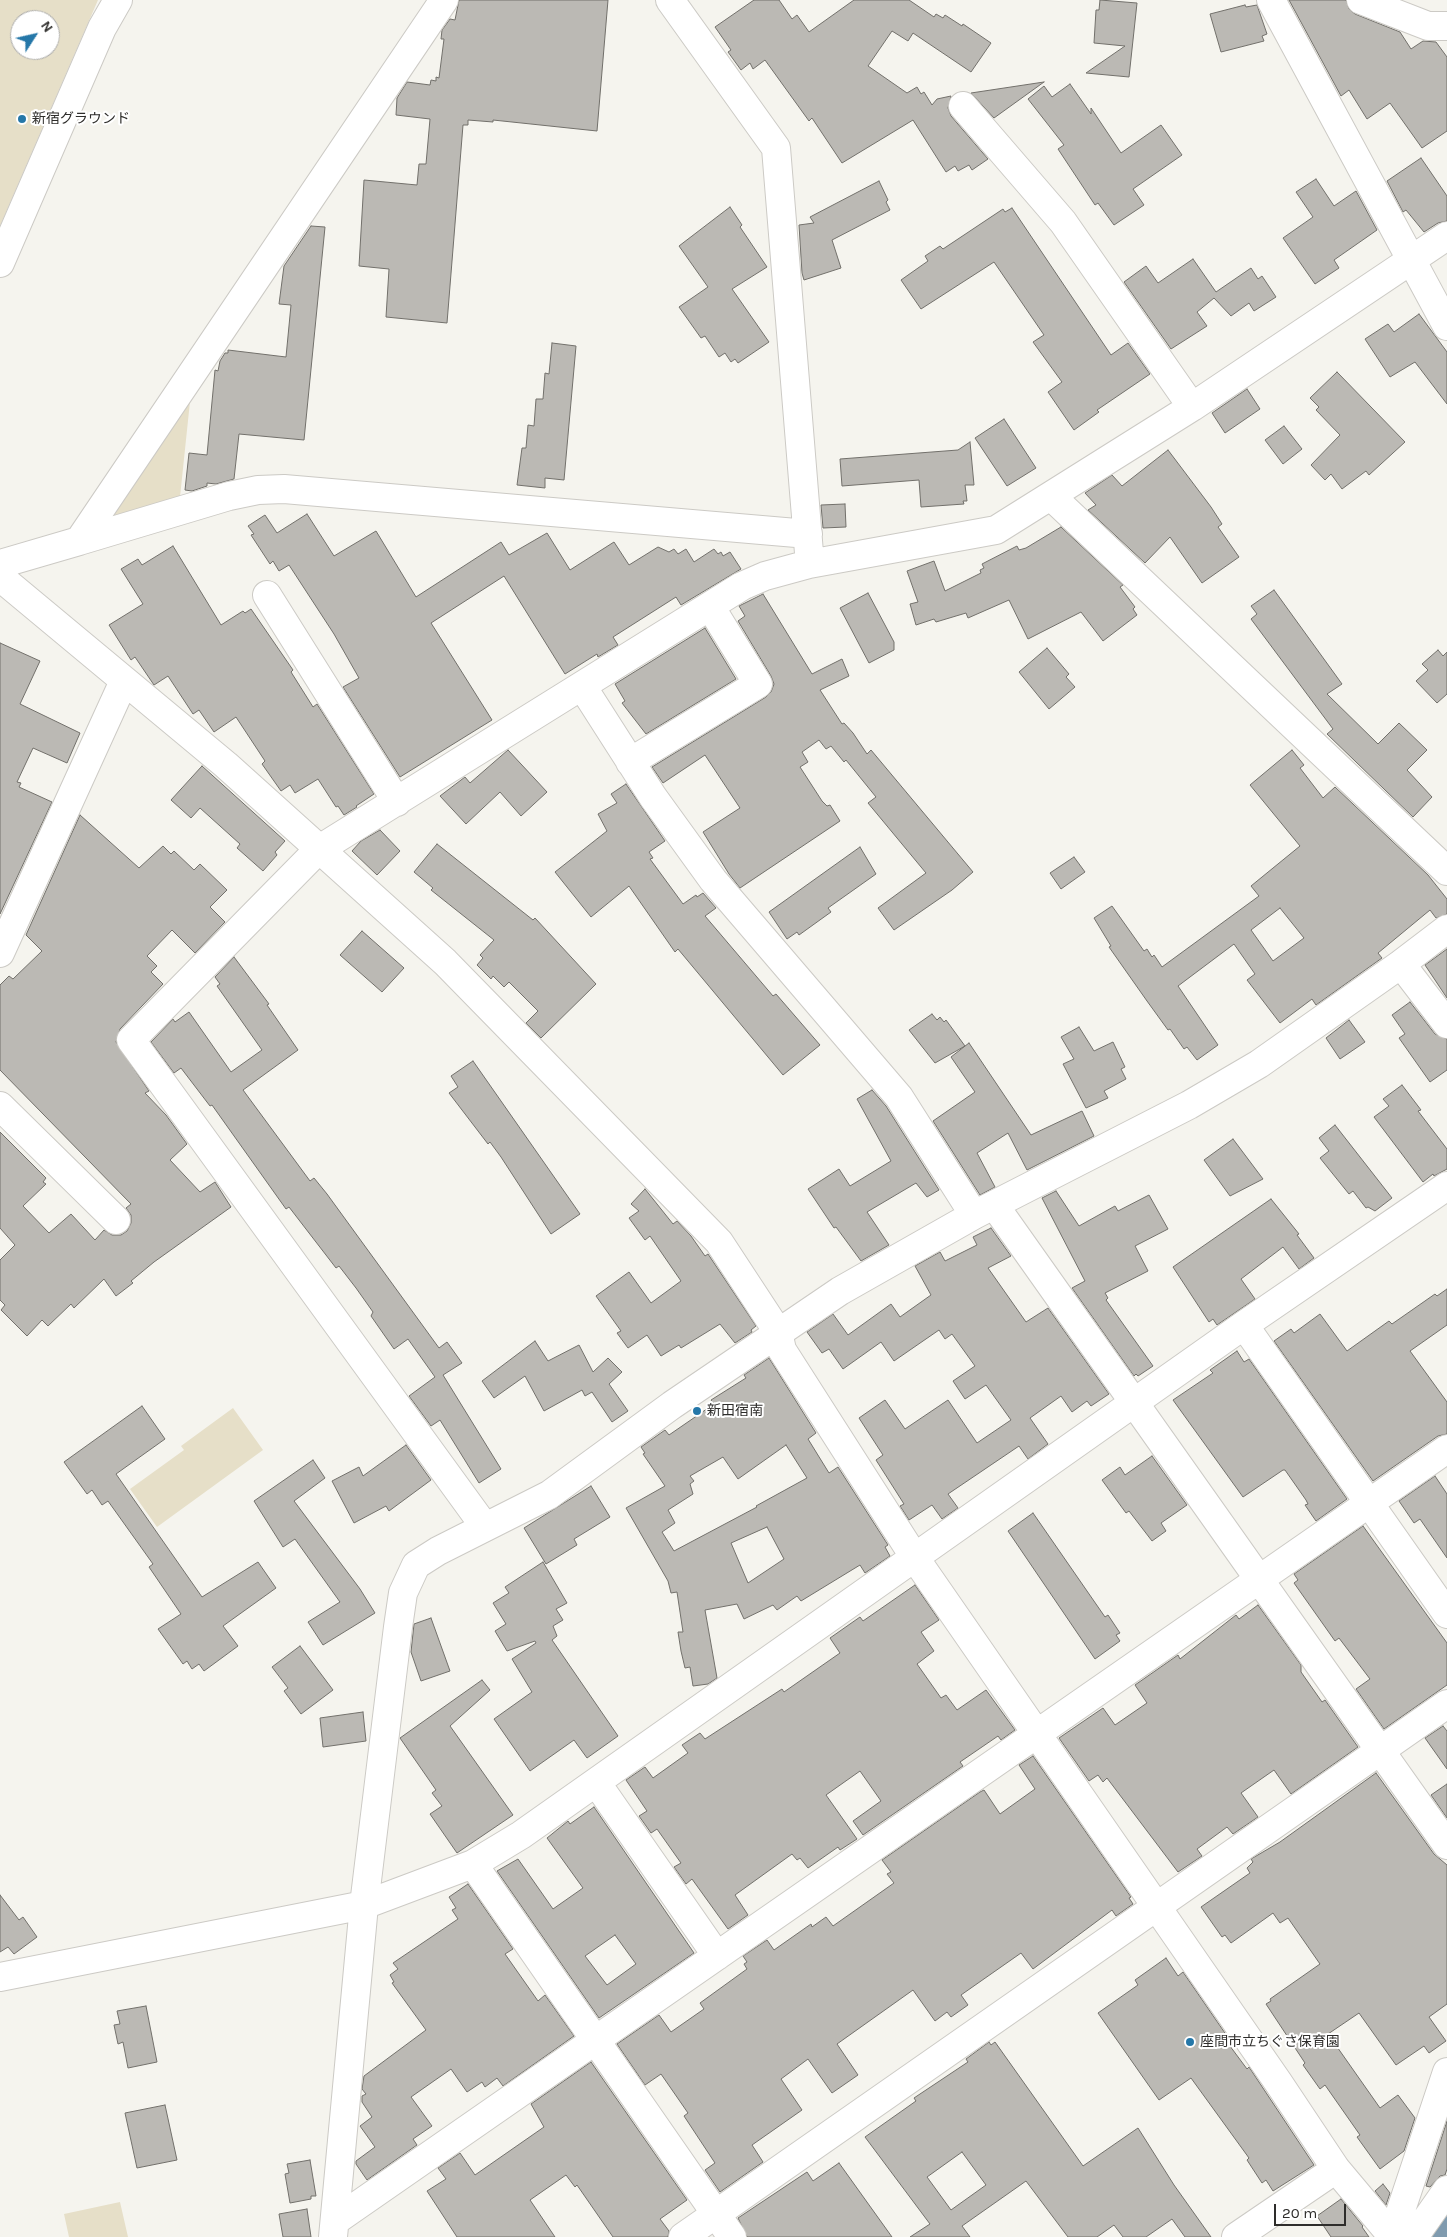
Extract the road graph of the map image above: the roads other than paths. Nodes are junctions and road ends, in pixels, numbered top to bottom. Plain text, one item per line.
1 (118, 0) edge
2 (444, 0) edge
3 (670, 0) edge
4 (1271, 0) edge
5 (1361, 0) edge
6 (1447, 26) edge
7 (962, 106) dead end
8 (1447, 236) edge
9 (1411, 260) junction
10 (0, 263) edge
11 (1447, 326) edge
12 (1192, 407) junction
13 (1052, 497) junction
14 (808, 534) junction
15 (79, 541) junction
16 (0, 564) edge
17 (809, 564) junction
18 (0, 577) edge
19 (268, 594) dead end
20 (710, 606) junction
21 (124, 682) junction
22 (582, 686) junction
23 (630, 762) junction
24 (397, 802) junction
25 (318, 850) junction
26 (1447, 871) edge
27 (1447, 929) edge
28 (0, 953) edge
29 (1401, 964) junction
30 (1447, 1024) edge
31 (0, 1106) edge
32 (1447, 1186) edge
33 (984, 1211) junction
34 (116, 1220) dead end
35 (1244, 1325) junction
36 (778, 1332) junction
37 (1134, 1402) junction
38 (1447, 1449) edge
39 (1368, 1504) junction
40 (485, 1528) junction
41 (915, 1558) junction
42 (1260, 1579) junction
43 (1447, 1614) edge
44 (1447, 1704) edge
45 (1038, 1733) junction
46 (1380, 1751) junction
47 (596, 1782) junction
48 (1447, 1845) edge
49 (473, 1864) junction
50 (364, 1906) junction
51 (1157, 1908) junction
52 (717, 1956) junction
53 (0, 1977) edge
54 (594, 2041) junction
55 (1447, 2072) edge
56 (1336, 2169) junction
57 (1447, 2190) edge
58 (716, 2214) junction
59 (334, 2229) edge
60 (683, 2237) edge
61 (732, 2237) edge
62 (1236, 2237) edge
63 (1398, 2237) edge

1 - 10 street
2 - 15 street
3 - 14 street
4 - 9 street
5 - 6 street
7 - 12 street
8 - 9 street
9 - 11 street
9 - 12 street
12 - 13 street
13 - 17 street
13 - 26 street
14 - 15 street
14 - 17 street
15 - 16 street
17 - 20 street
18 - 21 street
19 - 24 street
20 - 22 street
20 - 23 street
21 - 25 street
21 - 28 street
22 - 23 street
22 - 24 street
23 - 33 street
24 - 25 street
25 - 36 street
25 - 40 street
27 - 29 street
29 - 30 street
29 - 33 street
31 - 34 street
32 - 35 street
33 - 36 street
33 - 37 street
35 - 37 street
35 - 39 street
36 - 40 street
36 - 41 street
37 - 41 street
37 - 42 street
38 - 39 street
39 - 42 street
39 - 43 street
40 - 50 street
41 - 45 street
41 - 47 street
42 - 45 street
42 - 46 street
44 - 46 street
45 - 51 street
45 - 52 street
46 - 48 street
46 - 51 street
47 - 49 street
47 - 52 street
49 - 50 street
49 - 54 street
50 - 53 street
50 - 59 street
51 - 56 street
51 - 58 street
52 - 54 street
54 - 58 street
54 - 59 street
55 - 63 street
56 - 62 street
56 - 63 street
57 - 63 street
58 - 60 street
58 - 61 street

